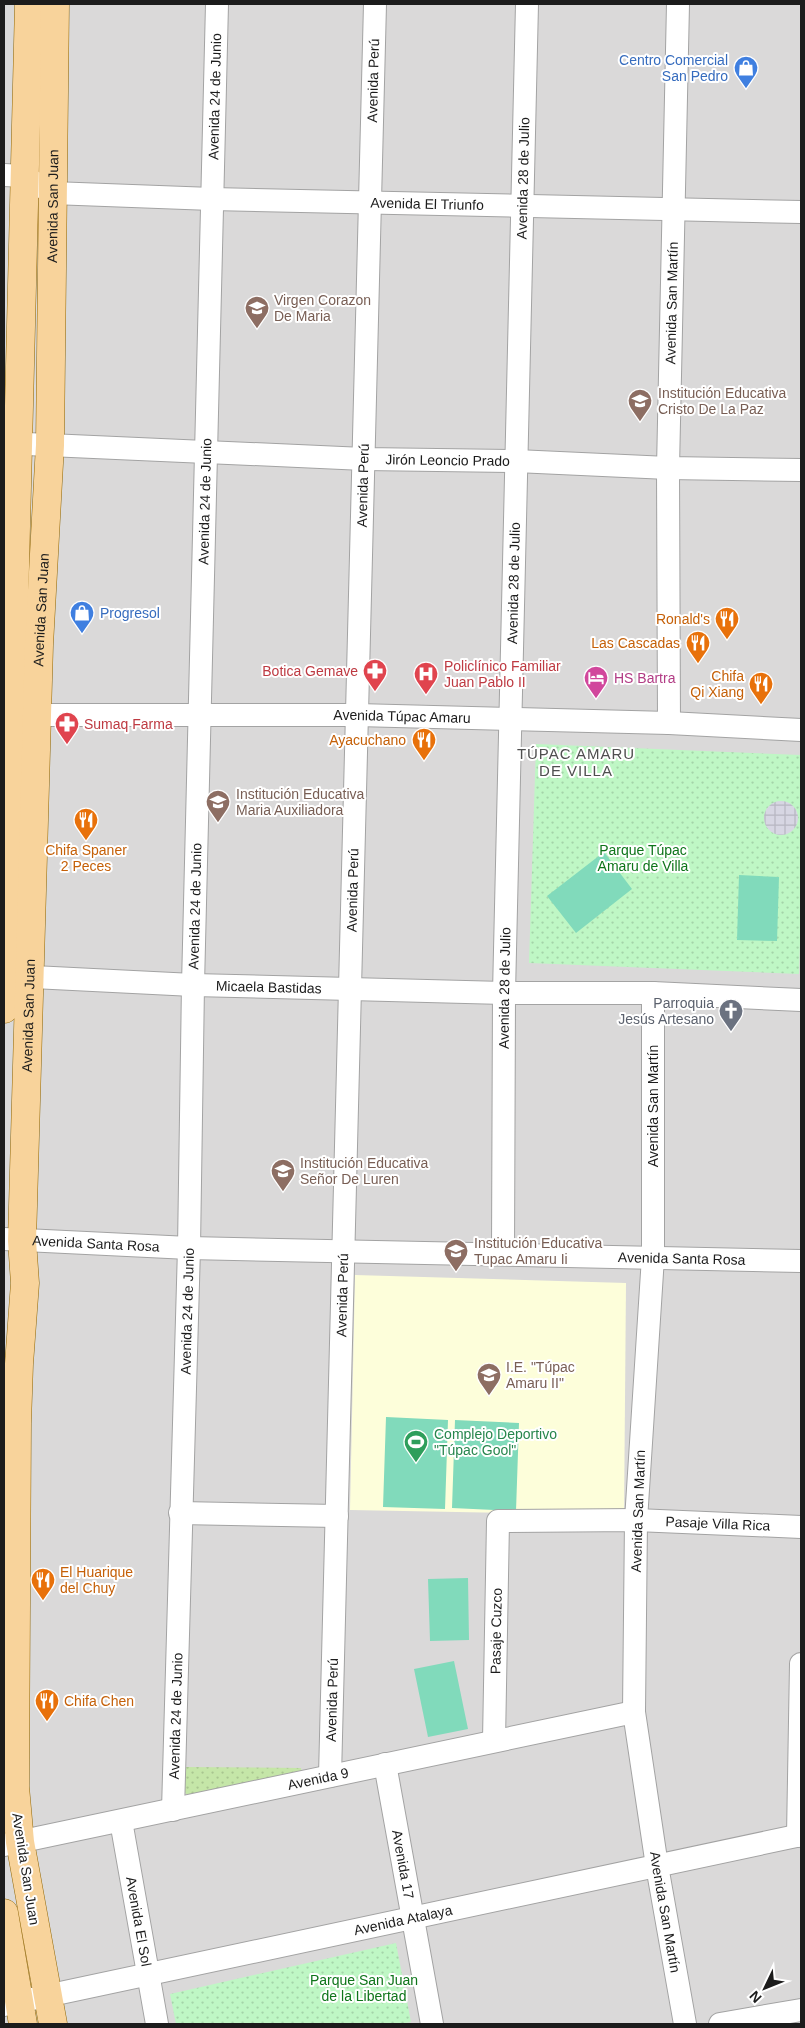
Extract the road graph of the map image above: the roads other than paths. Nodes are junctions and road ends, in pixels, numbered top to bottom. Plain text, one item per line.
1 (29, 4) edge
2 (55, 4) edge
3 (217, 4) edge
4 (375, 4) edge
5 (527, 4) edge
6 (678, 4) edge
7 (14, 176) edge
8 (52, 193) junction
9 (212, 199) junction
10 (370, 202) junction
11 (522, 205) junction
12 (674, 208) junction
13 (801, 212) edge
14 (11, 444) edge
15 (50, 445) junction
16 (206, 451) junction
17 (364, 459) junction
18 (516, 461) junction
19 (668, 468) junction
20 (801, 470) edge
21 (199, 714) junction
22 (17, 715) edge
23 (357, 716) junction
24 (510, 720) junction
25 (669, 723) junction
26 (801, 730) edge
27 (12, 976) edge
28 (193, 985) junction
29 (350, 989) junction
30 (504, 993) junction
31 (653, 993) junction
32 (801, 1000) edge
33 (4, 1008) edge
34 (13, 1240) edge
35 (188, 1248) junction
36 (343, 1252) junction
37 (503, 1254) junction
38 (653, 1257) junction
39 (801, 1261) edge
40 (10, 1502) edge
41 (180, 1513) junction
42 (337, 1516) junction
43 (636, 1520) junction
44 (498, 1521) joint
45 (801, 1527) edge
46 (801, 1664) edge
47 (634, 1712) junction
48 (494, 1742) junction
49 (385, 1764) junction
50 (9, 1772) edge
51 (330, 1776) junction
52 (172, 1810) junction
53 (121, 1821) junction
54 (800, 1836) edge
55 (12, 1844) edge
56 (657, 1866) junction
57 (4, 1913) edge
58 (413, 1918) junction
59 (148, 1974) junction
60 (48, 1996) junction
61 (15, 2010) edge
62 (801, 2010) edge
63 (53, 2024) edge
64 (157, 2024) edge
65 (432, 2024) edge
66 (685, 2024) edge
67 (720, 2024) edge

1 - 7 main road, Avenida San Juan
2 - 8 main road, Avenida San Juan
3 - 9 street, Avenida 24 de Junio
4 - 10 street, Avenida Perú
5 - 11 street, Avenida 28 de Julio
6 - 12 street, Avenida San Martín
7 - 8 street
7 - 14 main road, Avenida San Juan
8 - 9 street, Avenida El Triunfo
8 - 15 main road, Avenida San Juan
9 - 10 street, Avenida El Triunfo
9 - 16 street, Avenida 24 de Junio
10 - 11 street, Avenida El Triunfo
10 - 17 street, Avenida Perú
11 - 12 street, Avenida El Triunfo
11 - 18 street, Avenida 28 de Julio
12 - 13 street, Avenida El Triunfo
12 - 19 street, Avenida San Martín
14 - 15 street, Jirón Leoncio Prado
14 - 22 main road, Avenida San Juan
15 - 16 street, Jirón Leoncio Prado
15 - 22 main road, Avenida San Juan
16 - 17 street, Jirón Leoncio Prado
16 - 21 street, Avenida 24 de Junio
17 - 18 street, Jirón Leoncio Prado
17 - 23 street, Avenida Perú
18 - 19 street, Jirón Leoncio Prado
18 - 24 street, Avenida 28 de Julio
19 - 20 street, Jirón Leoncio Prado
19 - 25 street, Avenida San Martín
21 - 22 street, Avenida Túpac Amaru
21 - 23 street, Avenida Túpac Amaru
21 - 28 street, Avenida 24 de Junio
22 - 27 main road, Avenida San Juan
23 - 24 street, Avenida Túpac Amaru
23 - 29 street, Avenida Perú
24 - 25 street, Avenida Túpac Amaru
24 - 30 street, Avenida 28 de Julio
25 - 26 street, Avenida Túpac Amaru
27 - 28 street, Micaela Bastidas
27 - 33 main road, Avenida San Juan
27 - 34 main road, Avenida San Juan
28 - 29 street, Micaela Bastidas
28 - 35 street, Avenida 24 de Junio
29 - 30 street, Micaela Bastidas
29 - 36 street, Avenida Perú
30 - 31 street, Micaela Bastidas
30 - 37 street, Avenida 28 de Julio
31 - 32 street, Micaela Bastidas
31 - 38 street, Avenida San Martín
34 - 35 street, Avenida Santa Rosa
34 - 40 main road, Avenida San Juan
35 - 36 street, Avenida Santa Rosa
35 - 41 street, Avenida 24 de Junio
36 - 37 street, Avenida Santa Rosa
36 - 42 street, Avenida Perú
37 - 38 street, Avenida Santa Rosa
38 - 39 street, Avenida Santa Rosa
38 - 43 street, Avenida San Martín
40 - 50 main road, Avenida San Juan
41 - 42 street
41 - 52 street, Avenida 24 de Junio
42 - 51 street, Avenida Perú
43 - 44 street, Pasaje Villa Rica
43 - 45 street, Pasaje Villa Rica
43 - 47 street, Avenida San Martín
44 - 48 street, Pasaje Cuzco
46 - 54 street
47 - 48 street, Avenida 9
47 - 56 street, Avenida San Martín
48 - 49 street, Avenida 9
49 - 51 street, Avenida 9
49 - 58 street, Avenida 17
50 - 55 main road, Avenida San Juan
51 - 52 street, Avenida 9
52 - 53 street, Avenida 9
53 - 55 street, Avenida 9
53 - 59 street, Avenida El Sol
54 - 56 street, Avenida Atalaya
55 - 60 main road, Avenida San Juan
56 - 58 street, Avenida Atalaya
56 - 66 street, Avenida San Martín
57 - 61 main road, Avenida San Juan
58 - 59 street, Avenida Atalaya
58 - 65 street, Avenida 17
59 - 60 street, Avenida Atalaya
59 - 64 street, Avenida El Sol
60 - 61 street, Avenida Atalaya
60 - 63 main road, Avenida San Juan
62 - 67 street

